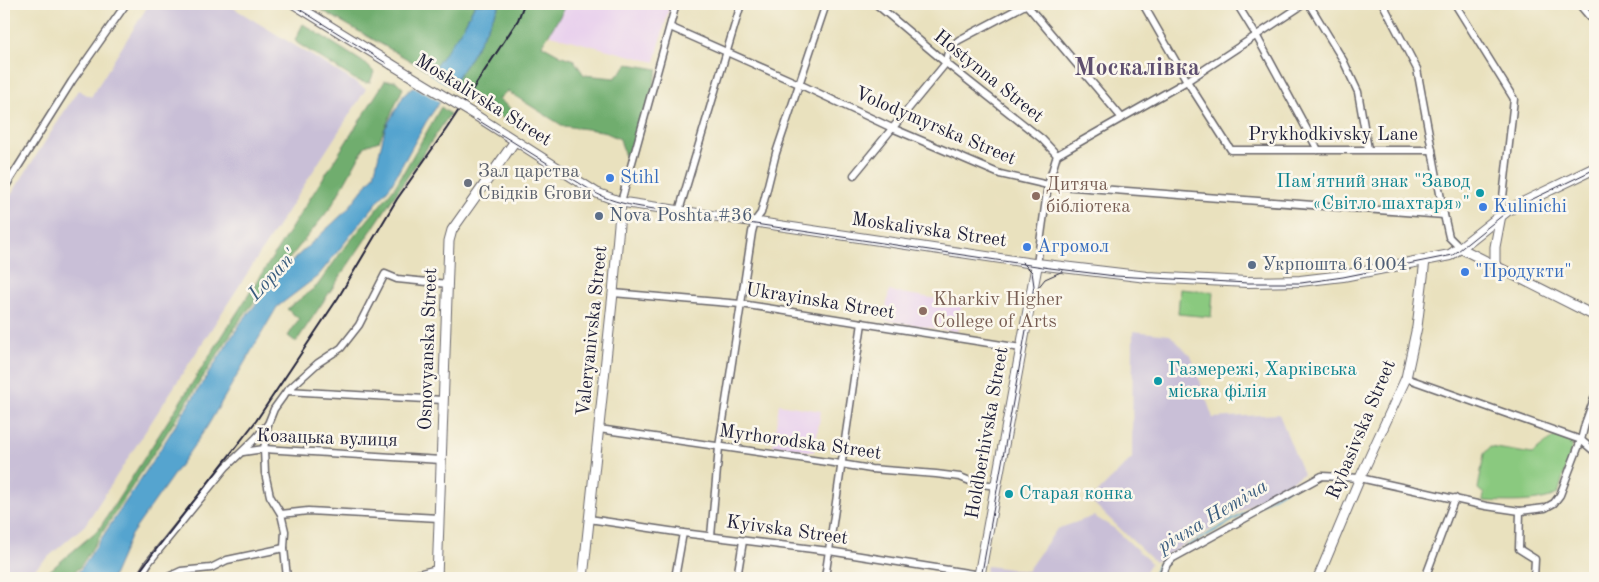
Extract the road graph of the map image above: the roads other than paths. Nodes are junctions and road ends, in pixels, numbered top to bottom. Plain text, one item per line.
1 (126, 4) edge
2 (294, 4) edge
3 (676, 4) edge
4 (741, 4) edge
5 (826, 4) edge
6 (876, 4) edge
7 (1026, 4) edge
8 (1143, 4) edge
9 (1237, 4) edge
10 (1304, 4) edge
11 (1309, 4) edge
12 (1383, 4) edge
13 (1455, 4) edge
14 (1579, 4) edge
15 (1595, 23) edge
16 (670, 27) junction
17 (1256, 35) junction
18 (727, 53) junction
19 (946, 63) junction
20 (1187, 80) junction
21 (799, 84) junction
22 (1122, 118) junction
23 (892, 128) junction
24 (515, 141) junction
25 (1368, 149) junction
26 (1318, 150) junction
27 (1432, 150) junction
28 (1057, 154) junction
29 (1595, 168) edge
30 (854, 175) dead end
31 (1048, 185) junction
32 (4, 189) edge
33 (621, 202) junction
34 (679, 211) junction
35 (1444, 215) junction
36 (1501, 215) junction
37 (755, 223) junction
38 (1460, 248) junction
39 (1425, 260) junction
40 (1037, 264) junction
41 (1495, 266) junction
42 (448, 284) junction
43 (613, 293) junction
44 (741, 304) junction
45 (1595, 316) edge
46 (862, 323) junction
47 (1021, 348) junction
48 (1406, 378) junction
49 (287, 391) junction
50 (1595, 396) edge
51 (443, 400) junction
52 (268, 424) junction
53 (599, 429) junction
54 (1582, 440) junction
55 (719, 446) junction
56 (264, 450) junction
57 (242, 452) junction
58 (1595, 452) edge
59 (441, 460) junction
60 (841, 464) junction
61 (1360, 478) junction
62 (996, 486) junction
63 (1455, 498) junction
64 (1520, 511) junction
65 (281, 514) junction
66 (439, 518) junction
67 (590, 519) junction
68 (683, 533) junction
69 (711, 536) junction
70 (743, 541) junction
71 (284, 548) junction
72 (829, 551) junction
73 (437, 574) edge
74 (980, 577) edge
75 (139, 578) edge
76 (166, 578) edge
77 (287, 578) edge
78 (402, 578) edge
79 (583, 578) edge
80 (675, 578) edge
81 (737, 578) edge
82 (825, 578) edge
83 (1161, 578) edge
84 (1318, 578) edge
85 (1425, 578) edge
86 (1534, 578) edge

1 - 32 street
2 - 24 street, Moskalivska Street, bridge
3 - 16 street, Valeryanivska Street
4 - 18 street
5 - 21 street
6 - 19 street, Hostynna Street
7 - 19 street
7 - 22 street
8 - 20 street
9 - 17 street
10 - 17 street
11 - 25 street
12 - 27 street
13 - 36 street
14 - 15 street
16 - 18 street, Volodymyrska Street
16 - 33 street, Valeryanivska Street
17 - 20 street
17 - 26 street
18 - 21 street, Volodymyrska Street
18 - 34 street
19 - 23 street
19 - 28 street, Hostynna Street
20 - 22 street
20 - 26 street, Prykhodkivsky Lane
21 - 23 street, Volodymyrska Street
21 - 37 street
22 - 28 street
23 - 30 street
23 - 31 street, Volodymyrska Street
24 - 33 street, Moskalivska Street
24 - 42 street, Osnovyanska Street
25 - 26 street, Prykhodkivsky Lane
25 - 27 street, Prykhodkivsky Lane
27 - 35 street
28 - 31 street
29 - 36 main road, Moskalivska Street
31 - 35 street, Volodymyrska Street
31 - 40 street
33 - 34 street, Moskalivska Street
33 - 43 street, Valeryanivska Street
34 - 37 street, Moskalivska Street
35 - 38 street
36 - 38 main road, Moskalivska Street
36 - 41 street
37 - 40 street, Moskalivska Street
37 - 44 street
38 - 39 main road, Moskalivska Street
38 - 41 street
39 - 40 main road, Moskalivska Street
39 - 48 street, Rybasivska Street
40 - 47 main road, Holdberhivska Street
41 - 45 street
42 - 49 street
42 - 51 street, Osnovyanska Street
43 - 44 street, Ukrayinska Street
43 - 53 street, Valeryanivska Street
44 - 46 street, Ukrayinska Street
44 - 55 street
46 - 47 street, Ukrayinska Street
46 - 60 street
47 - 62 main road, Holdberhivska Street
48 - 54 street
48 - 61 street, Rybasivska Street
49 - 51 street
49 - 52 street
50 - 54 street
51 - 59 street, Osnovyanska Street
52 - 56 street
52 - 57 street
53 - 55 street, Myrhorodska Street
53 - 67 street, Valeryanivska Street
54 - 58 street
54 - 64 street
55 - 60 street, Myrhorodska Street
55 - 69 street
56 - 57 street, Козацька вулиця
56 - 59 street, Козацька вулиця
56 - 65 street
57 - 75 street
59 - 66 street, Osnovyanska Street
60 - 62 street, Myrhorodska Street
60 - 72 street
61 - 63 street
61 - 83 street
61 - 84 street, Rybasivska Street
62 - 74 main road, Holdberhivska Street
63 - 64 street
63 - 85 street
64 - 86 street
65 - 66 street
65 - 71 street
66 - 73 street, Osnovyanska Street
67 - 68 street, Kyivska Street
67 - 79 street, Valeryanivska Street
68 - 69 street, Kyivska Street
68 - 80 street
69 - 70 street, Kyivska Street
70 - 72 street, Kyivska Street
70 - 81 street
71 - 76 street
71 - 77 street
72 - 74 street, Kyivska Street
72 - 82 street
73 - 78 street

